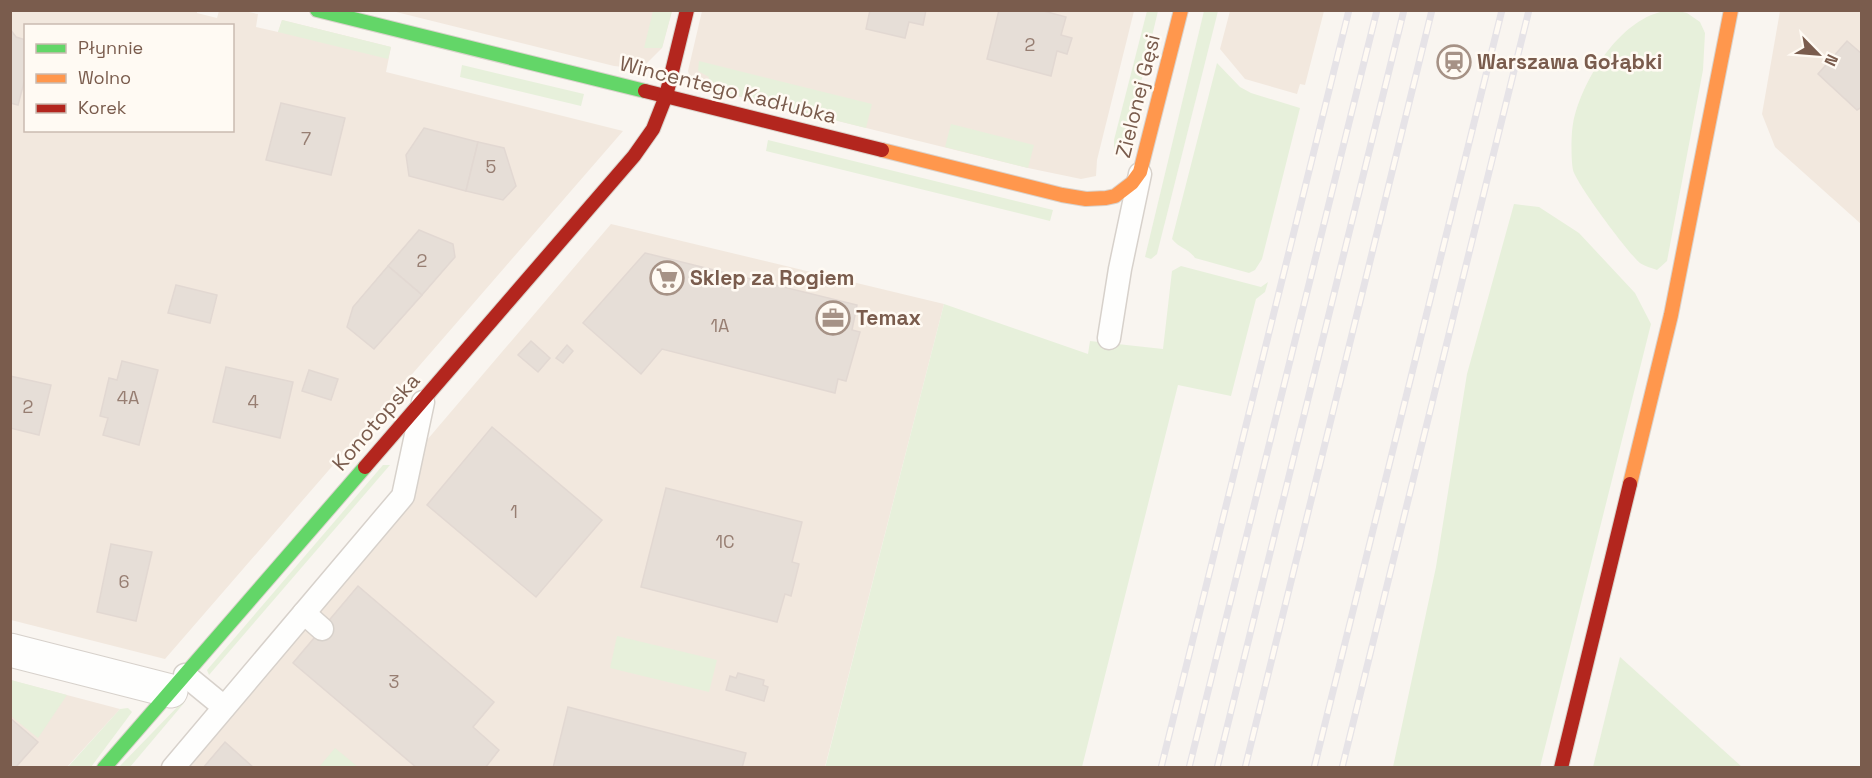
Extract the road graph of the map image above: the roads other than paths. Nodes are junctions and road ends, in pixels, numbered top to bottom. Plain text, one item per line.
1 (317, 10) edge
2 (687, 10) edge
3 (1181, 10) edge
4 (1731, 10) edge
5 (666, 96) junction
6 (1134, 181) junction
7 (1109, 338) dead end
8 (423, 401) junction
9 (304, 613) junction
10 (321, 629) dead end
11 (10, 650) edge
12 (178, 683) junction
13 (224, 707) junction
14 (104, 768) edge
15 (173, 768) edge
16 (1561, 768) edge

1 - 5 street, Wincentego Kadłubka
2 - 5 street, Konotopska
3 - 6 street, Zielonej Gęsi
4 - 16 street
5 - 6 street, Wincentego Kadłubka
5 - 8 street, Konotopska
6 - 7 lane
8 - 9 lane
8 - 12 street, Konotopska
9 - 10 lane
9 - 13 lane
11 - 12 street
12 - 13 lane
12 - 14 street, Konotopska
13 - 15 lane

